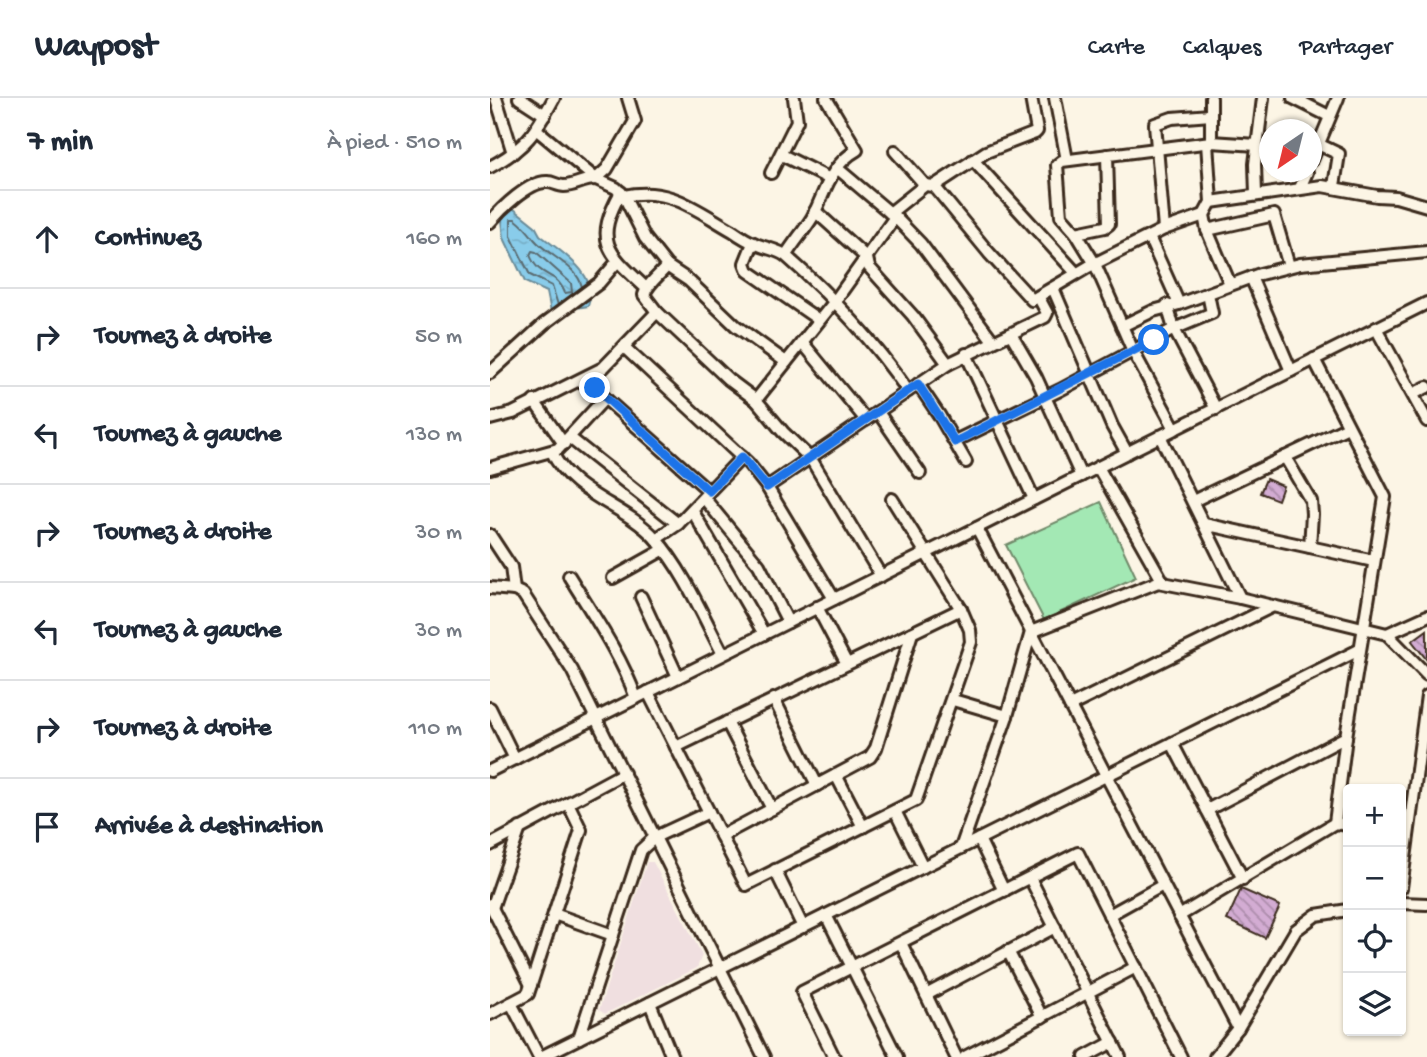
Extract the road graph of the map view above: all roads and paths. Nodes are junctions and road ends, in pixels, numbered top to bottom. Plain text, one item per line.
1 (496, 98) edge
2 (519, 98) edge
3 (554, 98) edge
4 (628, 98) edge
5 (794, 98) edge
6 (826, 98) edge
7 (1031, 98) edge
8 (1055, 98) edge
9 (1211, 98) edge
10 (1263, 98) edge
11 (1293, 98) edge
12 (1338, 98) edge
13 (545, 115) junction
14 (1211, 115) junction
15 (1329, 116) junction
16 (1058, 118) junction
17 (1036, 123) junction
18 (537, 130) junction
19 (1322, 134) edge
20 (1209, 143) junction
21 (1257, 145) junction
22 (1322, 146) edge
23 (1155, 148) junction
24 (895, 151) dead end
25 (513, 153) junction
26 (782, 155) junction
27 (1107, 155) junction
28 (973, 160) junction
29 (1067, 160) junction
30 (490, 167) edge
31 (837, 168) junction
32 (771, 173) dead end
33 (596, 178) junction
34 (830, 179) junction
35 (1303, 182) edge
36 (930, 186) junction
37 (1334, 186) junction
38 (1300, 188) junction
39 (623, 194) junction
40 (1256, 194) junction
41 (1211, 202) junction
42 (1427, 206) edge
43 (815, 211) junction
44 (892, 215) junction
45 (1204, 215) junction
46 (490, 222) edge
47 (1164, 229) junction
48 (1207, 230) junction
49 (1076, 233) junction
50 (1149, 237) junction
51 (753, 243) junction
52 (1427, 252) edge
53 (786, 255) junction
54 (866, 258) junction
55 (617, 262) junction
56 (1095, 264) junction
57 (667, 266) junction
58 (1289, 266) junction
59 (1076, 273) junction
60 (1251, 277) junction
61 (1230, 284) junction
62 (646, 288) junction
63 (1053, 288) junction
64 (1208, 293) junction
65 (1039, 298) junction
66 (835, 301) junction
67 (1427, 303) edge
68 (1173, 305) junction
69 (657, 313) junction
70 (819, 320) junction
71 (1122, 326) junction
72 (1376, 328) junction
73 (1174, 329) junction
74 (1011, 334) junction
75 (993, 341) junction
76 (802, 342) junction
77 (624, 347) junction
78 (1133, 351) junction
79 (966, 354) junction
80 (1314, 359) junction
81 (786, 362) junction
82 (948, 364) junction
83 (1291, 371) junction
84 (1089, 372) junction
85 (490, 373) edge
86 (588, 376) junction
87 (913, 387) junction
88 (1427, 387) edge
89 (1413, 394) junction
90 (1045, 397) junction
91 (605, 398) junction
92 (756, 400) junction
93 (534, 401) junction
94 (1216, 409) junction
95 (878, 412) junction
96 (490, 419) edge
97 (997, 419) junction
98 (866, 420) junction
99 (1427, 421) edge
100 (1348, 427) junction
101 (1175, 429) junction
102 (1160, 436) junction
103 (567, 441) junction
104 (955, 442) junction
105 (552, 452) junction
106 (1127, 453) junction
107 (742, 457) junction
108 (1285, 457) junction
109 (811, 459) junction
110 (966, 462) dead end
111 (490, 467) edge
112 (1098, 467) junction
113 (920, 473) dead end
114 (1081, 476) junction
115 (767, 487) junction
116 (707, 495) junction
117 (892, 499) dead end
118 (1034, 499) junction
119 (1192, 501) junction
120 (692, 510) junction
121 (678, 524) junction
122 (1204, 524) junction
123 (977, 528) junction
124 (490, 535) edge
125 (656, 539) junction
126 (1310, 547) junction
127 (663, 550) junction
128 (925, 554) junction
129 (1374, 561) junction
130 (569, 576) dead end
131 (881, 576) junction
132 (614, 578) dead end
133 (1163, 582) junction
134 (490, 587) edge
135 (514, 590) junction
136 (641, 597) dead end
137 (1240, 598) junction
138 (834, 599) junction
139 (817, 607) junction
140 (1271, 607) junction
141 (961, 609) junction
142 (1427, 615) edge
143 (788, 622) junction
144 (1362, 630) junction
145 (912, 632) junction
146 (1031, 632) junction
147 (764, 634) junction
148 (1387, 634) junction
149 (1359, 650) junction
150 (723, 654) junction
151 (847, 664) junction
152 (1427, 675) edge
153 (678, 677) junction
154 (648, 692) junction
155 (1427, 696) edge
156 (636, 698) junction
157 (774, 699) junction
158 (953, 700) junction
159 (1070, 706) junction
160 (490, 708) edge
161 (1007, 716) junction
162 (597, 718) junction
163 (727, 722) junction
164 (1346, 737) junction
165 (1172, 743) junction
166 (676, 747) junction
167 (515, 759) junction
168 (490, 771) edge
169 (624, 773) junction
170 (836, 775) junction
171 (1106, 776) junction
172 (817, 785) junction
173 (568, 803) junction
174 (772, 809) junction
175 (1207, 810) junction
176 (895, 811) junction
177 (709, 812) junction
178 (1406, 819) edge
179 (1335, 824) junction
180 (1343, 825) edge
181 (863, 827) junction
182 (520, 828) junction
183 (721, 836) junction
184 (656, 837) junction
185 (979, 839) junction
186 (490, 845) edge
187 (961, 848) junction
188 (923, 867) junction
189 (775, 870) junction
190 (1031, 877) junction
191 (1243, 878) junction
192 (1163, 885) junction
193 (1004, 891) junction
194 (1406, 903) edge
195 (1427, 904) edge
196 (491, 906) edge
197 (1343, 910) edge
198 (554, 914) junction
199 (826, 915) junction
200 (1109, 915) junction
201 (1179, 916) junction
202 (1055, 926) junction
203 (803, 927) junction
204 (613, 935) junction
205 (901, 943) junction
206 (1008, 951) junction
207 (852, 967) junction
208 (1136, 967) junction
209 (720, 968) junction
210 (531, 985) junction
211 (1088, 993) junction
212 (926, 995) junction
213 (511, 1003) junction
214 (650, 1003) junction
215 (490, 1014) edge
216 (1042, 1017) junction
217 (1238, 1028) junction
218 (579, 1038) junction
219 (1113, 1042) junction
220 (670, 1056) edge
221 (540, 1057) edge
222 (764, 1057) edge
223 (834, 1057) edge
224 (897, 1057) edge
225 (956, 1057) edge
226 (965, 1057) edge
227 (1085, 1057) edge
228 (1121, 1057) edge
229 (1181, 1057) edge
230 (1215, 1057) edge

1 - 25 street
2 - 13 street
3 - 13 street
4 - 33 street
5 - 26 street
6 - 31 street
7 - 17 street
8 - 16 street
9 - 14 street
10 - 21 street
11 - 15 street
12 - 15 street
13 - 18 street
14 - 20 street
14 - 23 street
15 - 19 street
16 - 17 street
16 - 29 street
17 - 28 street
18 - 25 street
18 - 33 street
20 - 21 street
20 - 23 street
20 - 41 street
21 - 40 street
22 - 37 street
23 - 27 street
23 - 47 street
24 - 36 street
25 - 30 street
26 - 32 street
26 - 34 street
27 - 29 street
27 - 49 street
28 - 36 street
28 - 59 street
29 - 49 street
31 - 34 street
31 - 44 street
33 - 39 street
33 - 46 street
34 - 43 street
35 - 38 street
36 - 44 street
36 - 65 street
37 - 38 street
37 - 42 street
38 - 40 street
39 - 51 street
39 - 55 street
39 - 57 street
40 - 41 street
41 - 45 street
43 - 53 street
43 - 54 street
44 - 54 street
44 - 75 street
45 - 47 street
45 - 48 street
47 - 50 street
48 - 58 street
48 - 61 street
49 - 56 street
50 - 56 street
50 - 68 street
51 - 53 street
51 - 70 street
52 - 58 street
53 - 66 street
54 - 66 street
54 - 82 street
55 - 62 street
55 - 85 street
56 - 59 street
56 - 71 street
57 - 62 street
57 - 81 street
58 - 60 street
59 - 63 street
60 - 61 street
60 - 83 street
61 - 64 street
62 - 69 street
63 - 65 street
63 - 84 street
64 - 68 street
64 - 73 street
65 - 74 street
66 - 70 street
66 - 87 street
67 - 72 street
68 - 71 street
68 - 73 street
69 - 77 street
69 - 92 street
70 - 76 street
71 - 78 street
72 - 80 street
72 - 89 street
73 - 78 street
73 - 94 street
74 - 75 street
74 - 90 street
75 - 79 street
76 - 81 street
76 - 98 street
77 - 86 street
77 - 107 street
78 - 84 street
78 - 101 street
79 - 82 street
79 - 97 street
80 - 83 street
80 - 100 street
81 - 92 street
82 - 87 street
83 - 94 street
84 - 90 street
84 - 106 street
86 - 91 street
86 - 93 street
87 - 95 street
87 - 104 street
88 - 89 street
89 - 99 street
90 - 97 street
90 - 114 street
91 - 103 street
91 - 116 street
92 - 109 street
93 - 96 street
93 - 103 street
94 - 101 street
95 - 98 street
95 - 113 street
97 - 104 street
97 - 118 street
98 - 109 street
100 - 108 street
100 - 129 street
101 - 102 street
102 - 106 street
102 - 119 street
103 - 105 street
103 - 121 street
104 - 110 street
105 - 111 street
105 - 125 street
106 - 112 street
107 - 115 street
107 - 116 street
108 - 119 street
108 - 126 street
109 - 115 street
109 - 131 street
112 - 114 street
112 - 133 street
114 - 118 street
115 - 138 street
116 - 120 street
116 - 143 street
117 - 128 street
118 - 123 street
119 - 122 street
120 - 121 street
120 - 147 street
121 - 125 street
122 - 126 street
122 - 137 street
123 - 128 street
123 - 146 street
124 - 135 street
125 - 127 street
126 - 129 street
127 - 132 street
127 - 150 street
128 - 131 street
128 - 141 street
129 - 144 street
130 - 156 street
131 - 138 street
133 - 137 street
133 - 146 street
134 - 135 street
135 - 162 street
136 - 153 street
137 - 140 street
138 - 139 street
139 - 143 street
139 - 151 street
140 - 144 street
140 - 159 street
141 - 145 street
141 - 158 street
142 - 148 street
143 - 147 street
144 - 148 street
144 - 149 street
145 - 151 street
145 - 170 street
146 - 159 street
146 - 161 street
147 - 150 street
148 - 152 street
149 - 164 street
149 - 165 street
150 - 153 street
151 - 157 street
153 - 154 street
154 - 156 street
154 - 166 street
155 - 178 street
156 - 162 street
157 - 163 street
157 - 172 street
158 - 161 street
158 - 176 street
159 - 171 street
160 - 167 street
161 - 187 street
162 - 167 street
162 - 169 street
163 - 166 street
163 - 174 street
164 - 175 street
164 - 179 street
165 - 171 street
165 - 175 street
166 - 177 street
167 - 168 street
169 - 173 street
169 - 184 street
170 - 172 street
170 - 181 street
171 - 185 street
171 - 192 street
172 - 174 street
173 - 182 street
173 - 198 street
174 - 183 street
175 - 191 street
176 - 181 street
176 - 188 street
177 - 183 street
177 - 184 street
179 - 180 street
179 - 191 street
181 - 189 street
182 - 186 street
182 - 196 street
183 - 189 street
184 - 204 street
184 - 209 street
185 - 187 street
185 - 193 street
187 - 188 street
188 - 199 street
189 - 203 street
190 - 193 street
190 - 200 street
190 - 202 street
191 - 201 street
192 - 200 street
192 - 201 street
193 - 205 street
194 - 195 street
196 - 210 street
197 - 217 street
198 - 204 street
198 - 210 street
199 - 203 street
199 - 207 street
200 - 208 street
201 - 217 street
202 - 206 street
202 - 211 street
203 - 209 street
204 - 218 street
205 - 207 street
205 - 212 street
206 - 212 street
206 - 216 street
207 - 223 street
207 - 224 street
208 - 211 street
208 - 229 street
209 - 214 street
209 - 222 street
210 - 213 street
211 - 216 street
211 - 219 street
212 - 225 street
213 - 215 street
213 - 221 street
214 - 218 street
214 - 220 street
216 - 226 street
217 - 230 street
218 - 221 street
219 - 227 street
219 - 228 street

